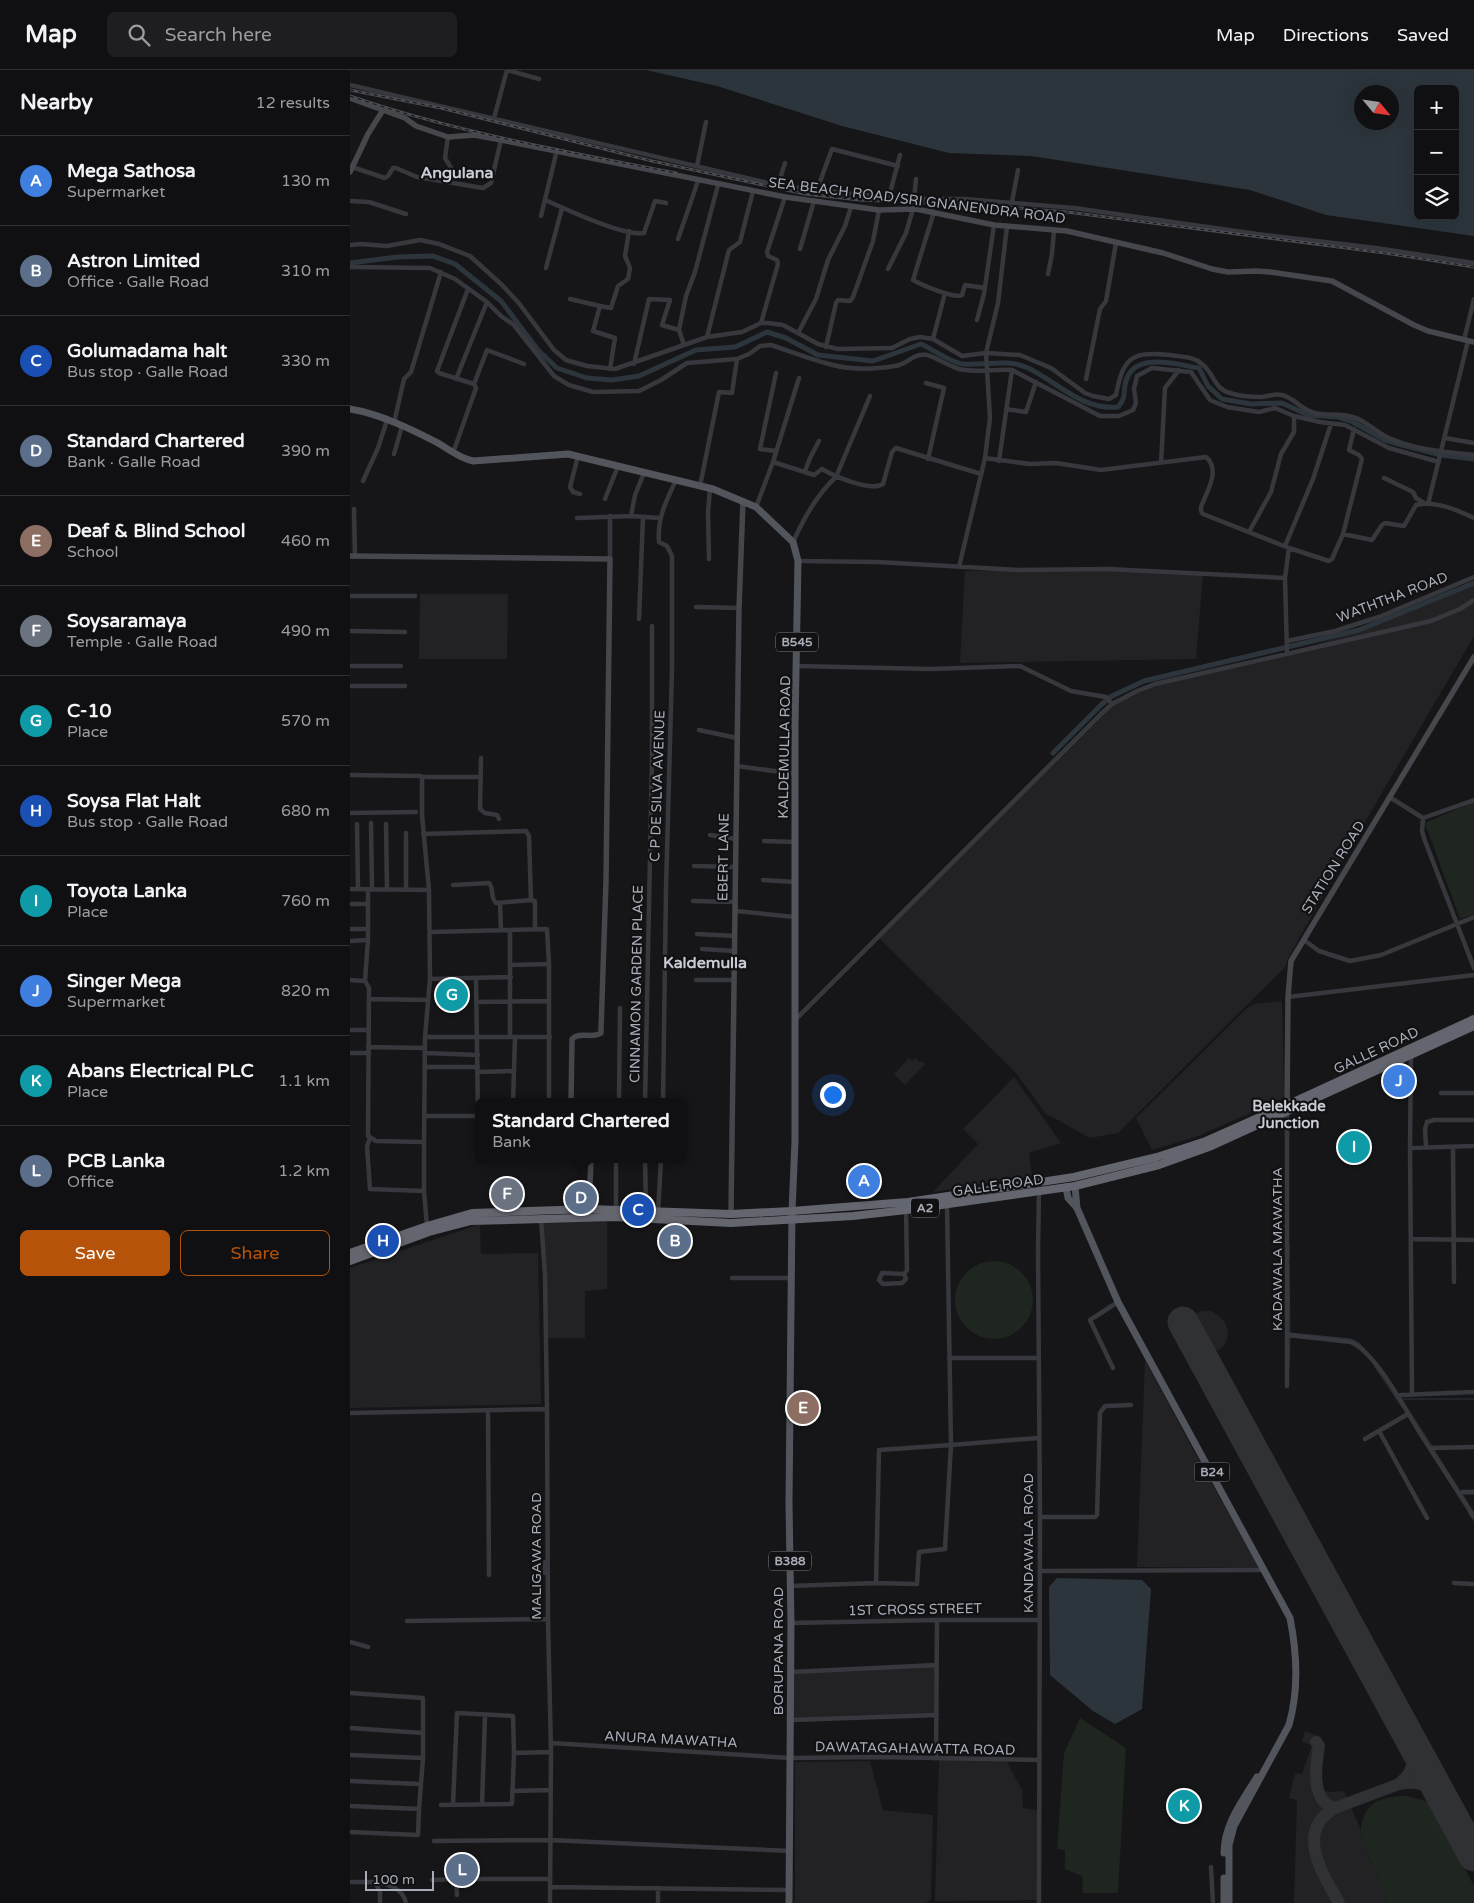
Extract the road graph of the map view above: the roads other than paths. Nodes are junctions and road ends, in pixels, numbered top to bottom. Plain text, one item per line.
1 (507, 70) edge
2 (539, 78) dead end
3 (350, 85) edge
4 (350, 98) edge
5 (383, 110) junction
6 (494, 118) junction
7 (706, 122) dead end
8 (448, 137) junction
9 (501, 140) junction
10 (557, 150) junction
11 (900, 155) dead end
12 (785, 162) dead end
13 (696, 166) junction
14 (898, 166) junction
15 (351, 170) edge
16 (1018, 170) dead end
17 (453, 171) dead end
18 (916, 179) dead end
19 (698, 181) junction
20 (718, 185) junction
21 (778, 185) junction
22 (817, 190) junction
23 (753, 191) junction
24 (785, 197) junction
25 (889, 198) junction
26 (914, 199) junction
27 (933, 199) junction
28 (350, 200) edge
29 (545, 200) junction
30 (814, 201) junction
31 (1012, 202) junction
32 (666, 203) dead end
33 (851, 207) junction
34 (562, 208) junction
35 (879, 210) junction
36 (913, 210) junction
37 (932, 212) junction
38 (406, 214) dead end
39 (541, 216) dead end
40 (994, 225) junction
41 (1007, 226) junction
42 (1054, 230) junction
43 (629, 231) junction
44 (678, 240) dead end
45 (1116, 243) junction
46 (350, 245) edge
47 (800, 249) dead end
48 (1474, 263) edge
49 (350, 267) edge
50 (546, 268) dead end
51 (888, 269) dead end
52 (441, 272) junction
53 (1048, 274) dead end
54 (985, 288) junction
55 (468, 289) junction
56 (945, 293) junction
57 (570, 299) dead end
58 (1474, 299) edge
59 (487, 302) junction
60 (600, 306) junction
61 (977, 320) dead end
62 (760, 323) junction
63 (679, 330) junction
64 (798, 333) junction
65 (707, 338) junction
66 (933, 339) junction
67 (1468, 341) edge
68 (684, 345) junction
69 (826, 347) junction
70 (986, 354) junction
71 (737, 359) junction
72 (524, 364) dead end
73 (634, 364) junction
74 (610, 369) junction
75 (1012, 370) junction
76 (1179, 370) junction
77 (986, 371) junction
78 (776, 373) dead end
79 (799, 378) dead end
80 (456, 379) junction
81 (1086, 379) dead end
82 (1036, 382) junction
83 (926, 383) dead end
84 (474, 384) junction
85 (870, 396) dead end
86 (350, 409) edge
87 (1006, 409) junction
88 (1294, 416) junction
89 (387, 420) junction
90 (398, 424) junction
91 (1331, 424) junction
92 (1354, 429) junction
93 (1445, 438) junction
94 (820, 441) dead end
95 (1474, 442) edge
96 (776, 451) junction
97 (1442, 452) junction
98 (453, 453) junction
99 (394, 454) dead end
100 (1474, 455) edge
101 (578, 456) junction
102 (985, 458) junction
103 (928, 459) junction
104 (999, 461) junction
105 (1439, 461) junction
106 (773, 462) junction
107 (1161, 463) junction
108 (618, 466) junction
109 (805, 471) junction
110 (644, 473) junction
111 (981, 474) junction
112 (836, 477) junction
113 (1384, 478) dead end
114 (676, 480) junction
115 (363, 482) dead end
116 (700, 486) junction
117 (710, 489) junction
118 (580, 494) dead end
119 (605, 499) dead end
120 (743, 501) junction
121 (1426, 503) junction
122 (756, 507) junction
123 (354, 509) dead end
124 (610, 516) junction
125 (631, 516) junction
126 (643, 517) junction
127 (578, 518) dead end
128 (660, 518) junction
129 (1474, 518) edge
130 (1249, 532) junction
131 (1343, 534) junction
132 (793, 542) junction
133 (1287, 547) junction
134 (352, 556) edge
135 (610, 559) junction
136 (709, 559) dead end
137 (798, 561) junction
138 (959, 567) junction
139 (1474, 577) edge
140 (1285, 578) junction
141 (350, 596) edge
142 (415, 596) dead end
143 (1474, 600) edge
144 (696, 607) dead end
145 (739, 608) junction
146 (639, 619) dead end
147 (652, 626) dead end
148 (350, 630) edge
149 (405, 632) dead end
150 (1287, 644) junction
151 (1287, 654) junction
152 (1474, 656) edge
153 (350, 666) edge
154 (401, 666) dead end
155 (797, 666) junction
156 (350, 686) edge
157 (405, 686) dead end
158 (1111, 702) junction
159 (698, 730) dead end
160 (737, 738) junction
161 (481, 758) dead end
162 (737, 766) junction
163 (796, 774) junction
164 (350, 775) edge
165 (422, 777) junction
166 (481, 777) junction
167 (1391, 798) junction
168 (1474, 800) edge
169 (416, 812) dead end
170 (350, 813) edge
171 (1423, 818) junction
172 (499, 819) dead end
173 (371, 822) dead end
174 (357, 824) dead end
175 (386, 824) dead end
176 (406, 833) dead end
177 (423, 834) junction
178 (710, 835) dead end
179 (736, 839) junction
180 (764, 841) dead end
181 (795, 842) junction
182 (694, 866) dead end
183 (735, 867) junction
184 (764, 880) dead end
185 (795, 882) junction
186 (453, 886) dead end
187 (358, 889) junction
188 (370, 889) junction
189 (350, 890) edge
190 (388, 890) junction
191 (406, 890) junction
192 (429, 890) junction
193 (531, 900) junction
194 (693, 901) dead end
195 (735, 902) junction
196 (500, 903) junction
197 (350, 904) edge
198 (368, 904) junction
199 (736, 911) junction
200 (795, 917) junction
201 (1474, 917) edge
202 (1457, 924) junction
203 (350, 929) edge
204 (368, 929) junction
205 (535, 929) junction
206 (501, 930) junction
207 (510, 930) junction
208 (430, 932) junction
209 (697, 934) dead end
210 (735, 936) junction
211 (350, 940) edge
212 (368, 940) junction
213 (1304, 940) junction
214 (702, 949) dead end
215 (1474, 950) edge
216 (735, 951) junction
217 (1468, 952) junction
218 (549, 964) junction
219 (511, 965) junction
220 (1474, 968) edge
221 (1474, 975) edge
222 (511, 977) junction
223 (476, 978) junction
224 (430, 979) junction
225 (350, 980) edge
226 (696, 980) dead end
227 (734, 980) junction
228 (365, 981) junction
229 (1288, 997) junction
230 (369, 1000) junction
231 (428, 1000) junction
232 (549, 1001) junction
233 (476, 1002) junction
234 (511, 1002) junction
235 (620, 1008) dead end
236 (1474, 1019) edge
237 (796, 1020) junction
238 (1474, 1026) edge
239 (350, 1030) edge
240 (368, 1030) junction
241 (425, 1037) junction
242 (478, 1037) junction
243 (512, 1037) junction
244 (550, 1037) junction
245 (369, 1050) junction
246 (425, 1050) junction
247 (350, 1053) edge
248 (1411, 1054) junction
249 (478, 1055) junction
250 (425, 1067) junction
251 (478, 1069) junction
252 (514, 1072) junction
253 (1441, 1093) dead end
254 (1474, 1093) edge
255 (478, 1098) edge
256 (513, 1098) edge
257 (549, 1098) edge
258 (571, 1098) edge
259 (619, 1098) edge
260 (645, 1098) edge
261 (663, 1098) edge
262 (1287, 1109) junction
263 (425, 1116) junction
264 (475, 1116) edge
265 (1474, 1120) edge
266 (370, 1138) junction
267 (424, 1142) junction
268 (1474, 1146) edge
269 (1426, 1147) junction
270 (1453, 1147) junction
271 (1410, 1148) junction
272 (591, 1163) edge
273 (616, 1163) edge
274 (645, 1163) edge
275 (661, 1163) edge
276 (1065, 1179) junction
277 (1074, 1182) junction
278 (1039, 1183) junction
279 (1066, 1187) junction
280 (424, 1191) junction
281 (1039, 1192) junction
282 (947, 1205) junction
283 (616, 1208) junction
284 (1077, 1208) junction
285 (541, 1209) junction
286 (589, 1209) junction
287 (646, 1210) junction
288 (658, 1210) junction
289 (906, 1210) junction
290 (731, 1214) junction
291 (792, 1215) junction
292 (658, 1219) junction
293 (541, 1220) junction
294 (428, 1229) junction
295 (1411, 1239) junction
296 (1454, 1240) junction
297 (1474, 1240) edge
298 (350, 1252) edge
299 (350, 1261) edge
300 (904, 1274) junction
301 (732, 1278) dead end
302 (792, 1278) junction
303 (1454, 1282) dead end
304 (1118, 1302) junction
305 (1288, 1335) junction
306 (949, 1358) junction
307 (1038, 1358) junction
308 (1113, 1368) dead end
309 (1287, 1386) dead end
310 (1474, 1392) edge
311 (1412, 1394) junction
312 (1401, 1395) dead end
313 (1131, 1405) dead end
314 (547, 1408) junction
315 (488, 1410) junction
316 (350, 1413) edge
317 (1408, 1414) junction
318 (1379, 1431) junction
319 (1038, 1438) junction
320 (1365, 1439) dead end
321 (951, 1445) junction
322 (1474, 1447) edge
323 (1430, 1448) junction
324 (1463, 1492) dead end
325 (1474, 1492) edge
326 (1040, 1517) junction
327 (1474, 1517) edge
328 (1427, 1518) dead end
329 (1265, 1570) junction
330 (1040, 1571) junction
331 (545, 1573) dead end
332 (488, 1575) dead end
333 (876, 1583) junction
334 (1454, 1583) dead end
335 (1474, 1584) edge
336 (790, 1586) junction
337 (548, 1619) junction
338 (937, 1620) junction
339 (1040, 1620) junction
340 (407, 1621) dead end
341 (791, 1622) junction
342 (350, 1642) edge
343 (368, 1647) dead end
344 (937, 1665) junction
345 (790, 1672) junction
346 (350, 1694) edge
347 (937, 1715) junction
348 (485, 1716) junction
349 (790, 1720) junction
350 (350, 1728) edge
351 (423, 1733) junction
352 (551, 1743) junction
353 (1278, 1746) junction
354 (551, 1752) junction
355 (514, 1753) junction
356 (350, 1755) edge
357 (423, 1758) junction
358 (790, 1758) junction
359 (936, 1759) junction
360 (1040, 1760) junction
361 (350, 1781) edge
362 (420, 1784) junction
363 (551, 1790) junction
364 (512, 1791) junction
365 (453, 1804) junction
366 (482, 1804) junction
367 (440, 1805) dead end
368 (350, 1806) edge
369 (419, 1809) junction
370 (350, 1832) edge
371 (549, 1840) junction
372 (434, 1841) dead end
373 (790, 1851) junction
374 (1211, 1867) dead end
375 (456, 1879) junction
376 (550, 1879) junction
377 (432, 1880) dead end
378 (350, 1882) edge
379 (375, 1882) junction
380 (550, 1887) junction
381 (658, 1888) junction
382 (789, 1890) junction
383 (457, 1895) dead end
384 (380, 1903) edge
385 (406, 1903) edge
386 (550, 1903) edge
387 (658, 1903) edge
388 (789, 1903) edge
389 (1039, 1903) edge
390 (1213, 1903) edge
391 (1224, 1903) edge
392 (1229, 1903) edge

1 - 2 street
1 - 6 street
3 - 6 street
4 - 5 street, SEA BEACH ROAD/SRI GNANENDRA ROAD
5 - 8 street, SEA BEACH ROAD/SRI GNANENDRA ROAD
5 - 15 street
6 - 13 street
7 - 13 street
8 - 9 street, SEA BEACH ROAD/SRI GNANENDRA ROAD
8 - 17 street
9 - 10 street, SEA BEACH ROAD/SRI GNANENDRA ROAD
9 - 15 street
10 - 19 street, SEA BEACH ROAD/SRI GNANENDRA ROAD
10 - 29 street
11 - 14 street
12 - 21 street
13 - 21 street
14 - 22 street
14 - 25 street
16 - 31 street
18 - 26 street
19 - 20 street, SEA BEACH ROAD/SRI GNANENDRA ROAD
19 - 44 street
20 - 23 street, SEA BEACH ROAD/SRI GNANENDRA ROAD
20 - 63 street
21 - 22 street
22 - 25 street
23 - 24 street, SEA BEACH ROAD/SRI GNANENDRA ROAD
23 - 65 street
24 - 30 street, SEA BEACH ROAD/SRI GNANENDRA ROAD
24 - 62 street
25 - 26 street
26 - 27 street
27 - 31 street
27 - 37 street
28 - 38 street
29 - 34 street
29 - 39 street
30 - 33 street, SEA BEACH ROAD/SRI GNANENDRA ROAD
30 - 47 street
31 - 48 street
32 - 43 street
33 - 35 street, SEA BEACH ROAD/SRI GNANENDRA ROAD
33 - 64 street
34 - 43 street
34 - 50 street
35 - 36 street, SEA BEACH ROAD/SRI GNANENDRA ROAD
35 - 69 street
36 - 37 street, SEA BEACH ROAD/SRI GNANENDRA ROAD
36 - 51 street
37 - 40 street, SEA BEACH ROAD/SRI GNANENDRA ROAD
37 - 56 street
40 - 41 street, SEA BEACH ROAD/SRI GNANENDRA ROAD
40 - 54 street
41 - 42 street, SEA BEACH ROAD/SRI GNANENDRA ROAD
41 - 70 street
42 - 45 street, SEA BEACH ROAD/SRI GNANENDRA ROAD
42 - 53 street
43 - 60 street
45 - 67 street, SEA BEACH ROAD/SRI GNANENDRA ROAD
45 - 81 street
46 - 74 street
49 - 52 street
52 - 55 street
52 - 90 street
54 - 56 street
54 - 61 street
55 - 59 street
55 - 80 street
56 - 66 street
57 - 60 street
58 - 67 street
59 - 71 street
59 - 80 street
60 - 74 street
62 - 64 street
62 - 65 street
63 - 68 street
63 - 73 street
64 - 69 street
65 - 68 street
66 - 69 street
66 - 70 street
67 - 93 street
68 - 73 street
70 - 77 street
70 - 97 street
71 - 77 street
71 - 116 street
72 - 84 street
73 - 74 street
75 - 77 street
75 - 82 street
75 - 87 street
76 - 82 street
76 - 88 street
76 - 107 street
77 - 102 street
78 - 96 street
79 - 96 street
80 - 84 street
82 - 87 street
83 - 103 street
84 - 98 street
85 - 112 street
86 - 89 main road
87 - 104 street
88 - 91 street
88 - 130 street
89 - 90 main road
89 - 115 street
90 - 98 main road
90 - 99 street
91 - 92 street
91 - 133 street
92 - 105 street
92 - 131 street
93 - 95 street
93 - 97 street
94 - 109 street
96 - 106 street
97 - 100 street
97 - 105 street
98 - 101 main road
101 - 108 main road
101 - 118 street
102 - 104 street
102 - 111 street
103 - 111 street
103 - 112 street
104 - 107 street
105 - 121 street
106 - 109 street
106 - 122 street
107 - 130 street
108 - 110 main road
108 - 119 street
109 - 112 street
110 - 114 main road
110 - 125 street
111 - 138 street
112 - 132 street
113 - 121 street
114 - 116 main road
114 - 128 street, C P DE SILVA AVENUE
116 - 117 main road
117 - 120 main road
117 - 136 street
120 - 122 main road
120 - 145 street, EBERT LANE
121 - 129 street
121 - 131 street
122 - 132 main road
123 - 134 street
124 - 125 street
124 - 127 street
124 - 135 street
125 - 126 street
126 - 128 street
126 - 146 street
128 - 261 street, C P DE SILVA AVENUE
130 - 133 street
131 - 133 street
132 - 137 main road, KALDEMULLA ROAD / B545
133 - 140 street
134 - 135 street
135 - 258 street
137 - 138 street
137 - 155 main road, KALDEMULLA ROAD / B545
138 - 140 street
139 - 150 street, WATHTHA ROAD
140 - 150 street
141 - 142 street
143 - 151 street
144 - 145 street
145 - 160 street, EBERT LANE
147 - 260 street, CINNAMON GARDEN PLACE
148 - 149 street
150 - 151 street
151 - 158 street
152 - 167 street, STATION ROAD
153 - 154 street
155 - 158 street
155 - 163 main road, KALDEMULLA ROAD / B545
156 - 157 street
158 - 237 street
159 - 160 street
160 - 162 street, EBERT LANE
161 - 166 street
162 - 163 street
162 - 179 street, EBERT LANE
163 - 181 main road, KALDEMULLA ROAD / B545
164 - 165 street
165 - 166 street
165 - 177 street
166 - 172 street
167 - 171 street
167 - 213 street, STATION ROAD
168 - 171 street
169 - 170 street
171 - 202 street
173 - 188 street
174 - 187 street
175 - 190 street
176 - 191 street
177 - 192 street
177 - 193 street
178 - 179 street
179 - 183 street, EBERT LANE
180 - 181 street
181 - 185 main road, KALDEMULLA ROAD / B545
182 - 183 street
183 - 195 street, EBERT LANE
184 - 185 street
185 - 200 main road, KALDEMULLA ROAD / B545
186 - 196 street
187 - 188 street
187 - 189 street
188 - 190 street
188 - 198 street
190 - 191 street
191 - 192 street
192 - 208 street
193 - 196 street
193 - 205 street
194 - 195 street
195 - 199 street, EBERT LANE
196 - 206 street
197 - 198 street
198 - 204 street
199 - 200 street
199 - 210 street, EBERT LANE
200 - 237 main road, KALDEMULLA ROAD / B545
201 - 202 street
202 - 213 street
202 - 217 street
203 - 204 street
204 - 212 street
205 - 207 street
205 - 218 street
206 - 207 street
206 - 208 street
207 - 219 street
208 - 224 street
209 - 210 street
210 - 216 street, EBERT LANE
211 - 212 street
212 - 228 street
213 - 229 street, STATION ROAD
214 - 216 street
215 - 217 street
216 - 227 street, EBERT LANE
217 - 220 street
218 - 219 street
218 - 232 street
219 - 222 street
221 - 229 street
222 - 223 street
222 - 234 street
223 - 224 street
223 - 233 street
224 - 231 street
225 - 228 street
226 - 227 street
227 - 290 street, EBERT LANE
228 - 230 street
229 - 262 street, STATION ROAD
230 - 231 street
230 - 240 street
231 - 241 street
232 - 234 street
232 - 244 street
233 - 234 street
233 - 242 street
234 - 243 street
235 - 259 street
236 - 262 highway, GALLE ROAD / A2
237 - 291 main road, KALDEMULLA ROAD / B545
238 - 248 highway, GALLE ROAD / A2
239 - 240 street
240 - 245 street
241 - 242 street
241 - 246 street
242 - 243 street
242 - 249 street
243 - 244 street
243 - 252 street
244 - 257 street
245 - 246 street
245 - 247 street
245 - 266 street
246 - 249 street
246 - 250 street
248 - 262 highway, GALLE ROAD / A2
248 - 271 street
249 - 251 street
250 - 251 street
250 - 263 street
251 - 252 street
251 - 255 street
252 - 256 street
253 - 254 street
262 - 277 highway, GALLE ROAD / A2
262 - 305 street, KADAWALA MAWATHA
263 - 264 street
263 - 267 street
265 - 269 street
266 - 267 street
266 - 280 street
267 - 280 street
268 - 270 street
269 - 270 street
269 - 271 street
270 - 296 street
271 - 295 street
272 - 286 street
273 - 283 street
274 - 287 street
275 - 288 street
276 - 277 highway, GALLE ROAD / A2
276 - 278 highway, GALLE ROAD / A2
276 - 279 highway
277 - 279 highway, GALLE ROAD / A2
277 - 284 main road, B24
278 - 281 street, KANDAWALA ROAD
278 - 291 highway, GALLE ROAD / A2
279 - 281 highway, GALLE ROAD / A2
279 - 284 main road, B24
280 - 294 street
281 - 282 highway, GALLE ROAD / A2
281 - 307 street, KANDAWALA ROAD
282 - 289 highway, GALLE ROAD / A2
282 - 306 street
283 - 286 highway, GALLE ROAD / A2
283 - 287 highway, GALLE ROAD / A2
284 - 304 main road, B24
285 - 286 highway, GALLE ROAD / A2
285 - 293 street, MALIGAWA ROAD
285 - 294 highway, GALLE ROAD / A2
287 - 288 highway, GALLE ROAD / A2
288 - 290 highway, GALLE ROAD / A2
288 - 292 street
289 - 291 highway, GALLE ROAD / A2
289 - 300 street
290 - 291 highway, GALLE ROAD / A2
291 - 292 highway, GALLE ROAD / A2
291 - 302 main road, BORUPANA ROAD / B388
292 - 293 highway, GALLE ROAD / A2
293 - 294 highway, GALLE ROAD / A2
293 - 314 street, MALIGAWA ROAD
294 - 298 highway, GALLE ROAD / A2
294 - 299 highway, GALLE ROAD / A2
295 - 296 street
295 - 311 street
296 - 297 street
296 - 303 street
300 - 300 street
301 - 302 street
302 - 336 main road, BORUPANA ROAD / B388
304 - 308 street
304 - 329 main road, B24
305 - 309 street, KADAWALA MAWATHA
305 - 317 street
306 - 307 street
306 - 321 street
307 - 319 street, KANDAWALA ROAD
310 - 311 street
311 - 312 street
313 - 326 street
314 - 315 street
314 - 331 street
314 - 337 street, MALIGAWA ROAD
315 - 316 street
315 - 332 street
317 - 318 street
317 - 323 street
318 - 320 street
318 - 328 street
319 - 321 street
319 - 326 street, KANDAWALA ROAD
321 - 333 street
321 - 333 street
322 - 323 street
323 - 327 street
324 - 325 street
326 - 330 street, KANDAWALA ROAD
329 - 330 street
329 - 353 main road, B24
330 - 339 street, KANDAWALA ROAD
333 - 336 street
334 - 335 street
336 - 341 main road, BORUPANA ROAD / B388
337 - 340 street
337 - 352 street, MALIGAWA ROAD
338 - 339 street, 1ST CROSS STREET
338 - 341 street, 1ST CROSS STREET
338 - 344 street
339 - 360 street, KANDAWALA ROAD
341 - 345 main road, BORUPANA ROAD / B388
342 - 343 street
344 - 345 street
344 - 347 street
345 - 349 main road, BORUPANA ROAD / B388
346 - 351 street
347 - 349 street
347 - 359 street
348 - 355 street
348 - 365 street
348 - 366 street
349 - 358 main road, BORUPANA ROAD / B388
350 - 351 street
351 - 357 street
352 - 354 street, MALIGAWA ROAD
352 - 358 street, ANURA MAWATHA
353 - 391 main road, B24
353 - 392 main road, B24
354 - 355 street
354 - 363 street, MALIGAWA ROAD
355 - 364 street
356 - 357 street
357 - 362 street
358 - 359 street, DAWATAGAHAWATTA ROAD
358 - 373 main road, BORUPANA ROAD / B388
359 - 360 street, DAWATAGAHAWATTA ROAD
360 - 389 street, KANDAWALA ROAD
361 - 362 street
362 - 369 street
363 - 364 street
363 - 371 street, MALIGAWA ROAD
364 - 366 street
365 - 366 street
365 - 367 street
368 - 369 street
369 - 370 street
371 - 372 street
371 - 373 street
371 - 376 street, MALIGAWA ROAD
373 - 382 main road, BORUPANA ROAD / B388
374 - 390 street
375 - 376 street
375 - 377 street
375 - 383 street
376 - 380 street, MALIGAWA ROAD
378 - 379 street
379 - 384 street
379 - 385 street
380 - 381 street
380 - 386 street, MALIGAWA ROAD
381 - 382 street
381 - 387 street
382 - 388 main road, BORUPANA ROAD / B388

